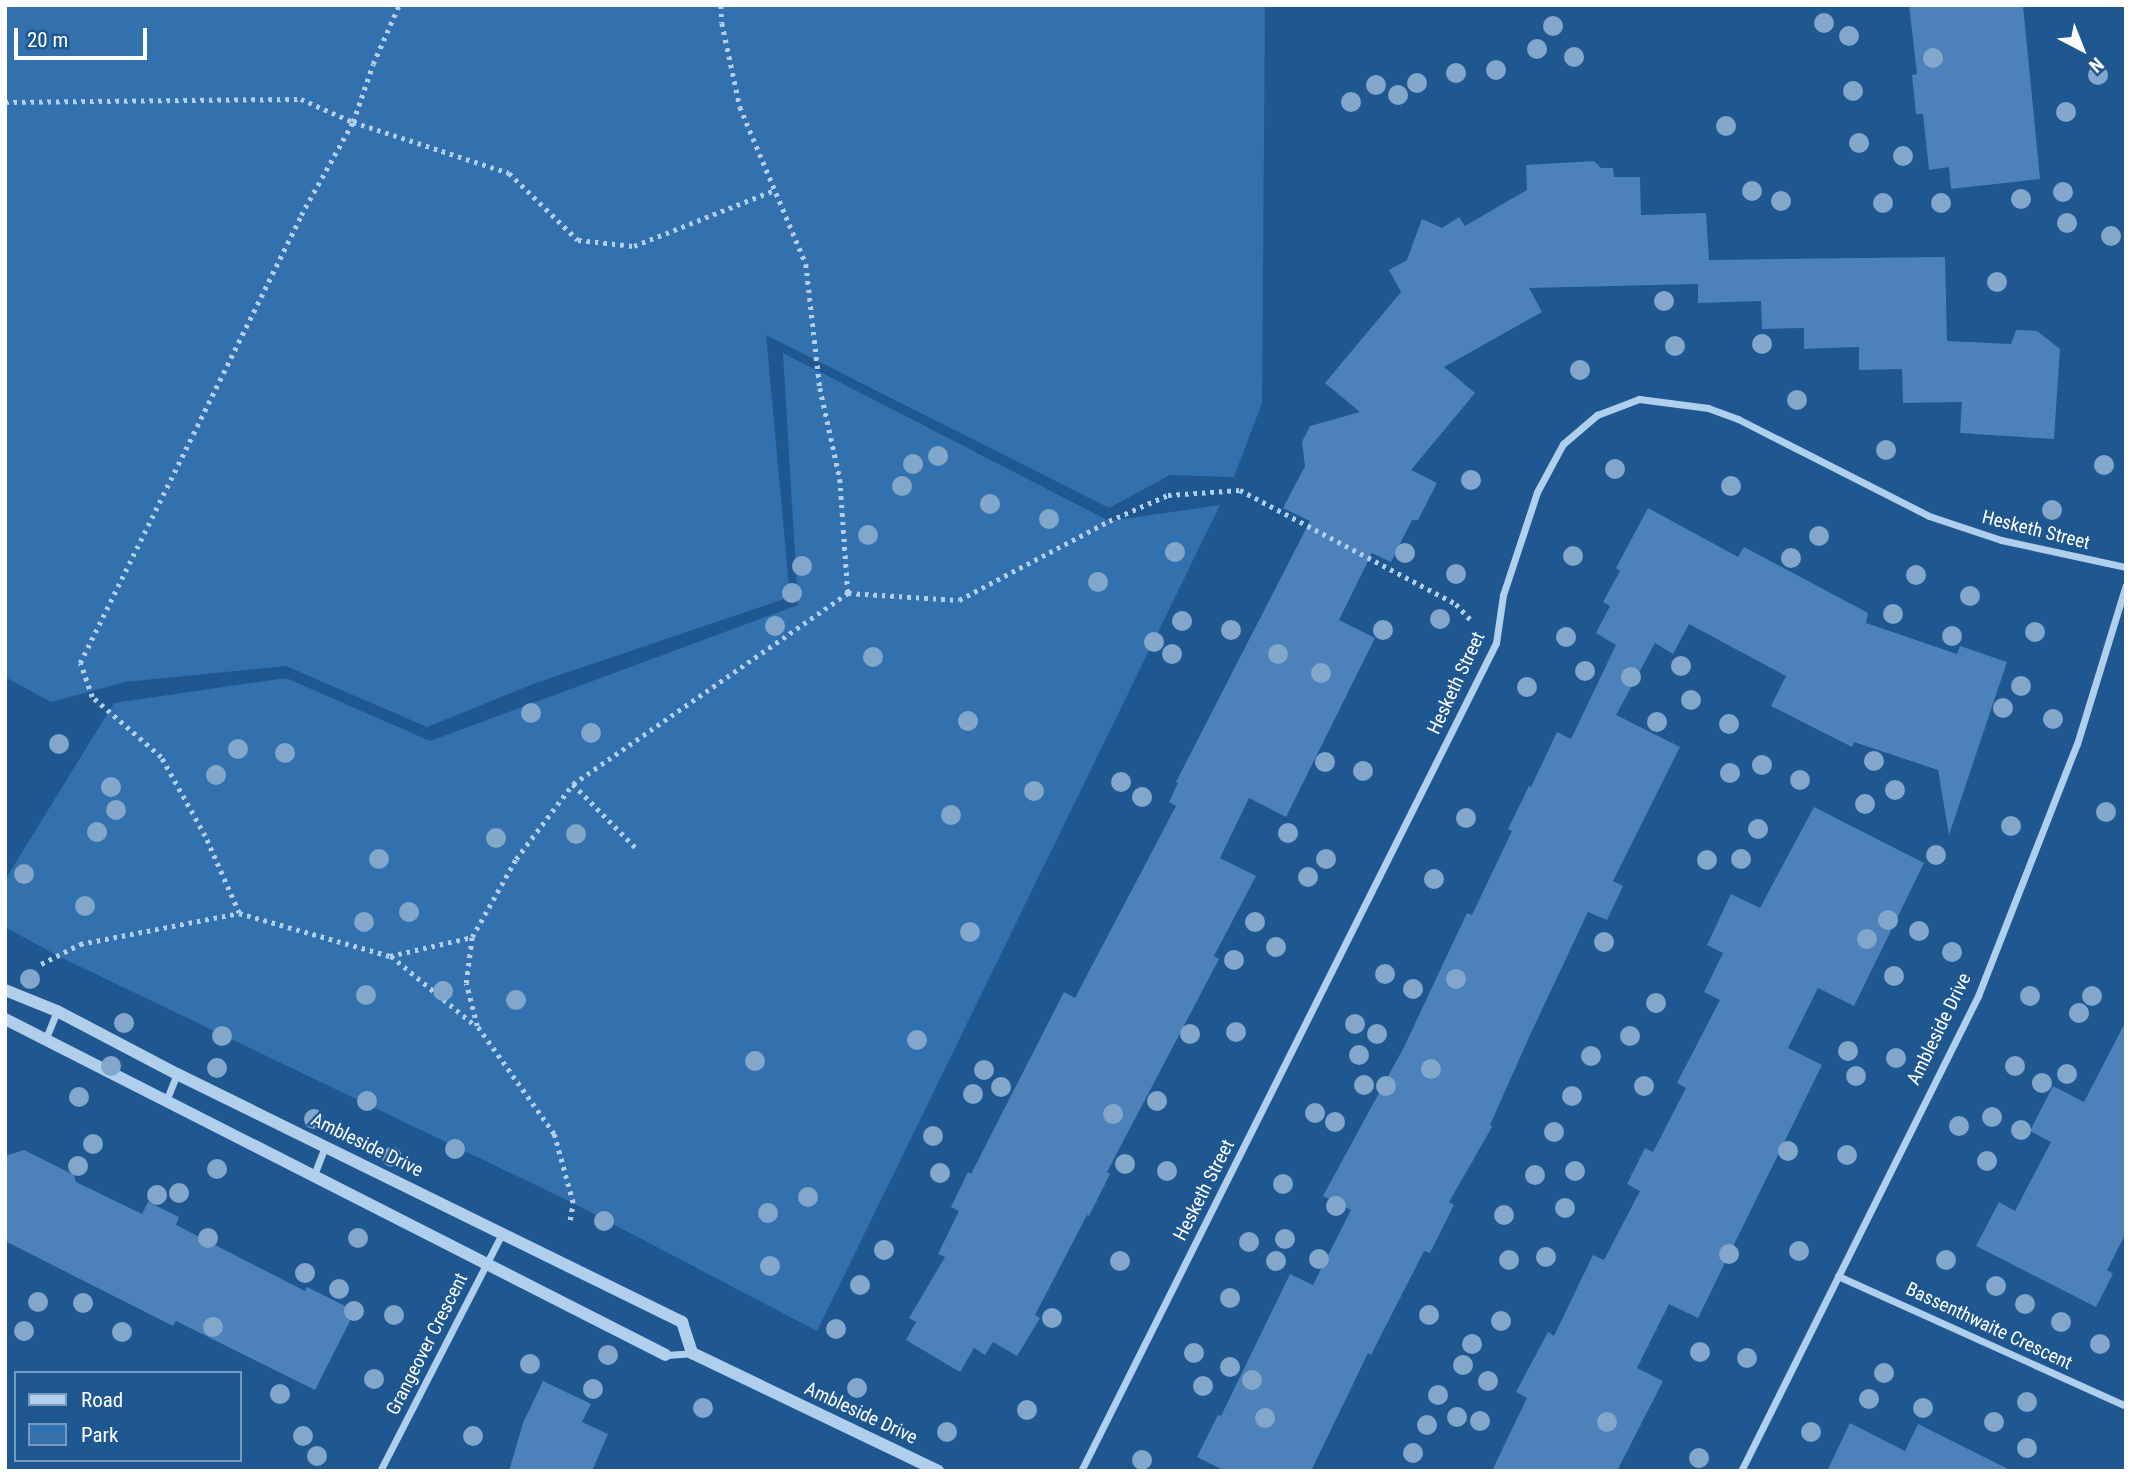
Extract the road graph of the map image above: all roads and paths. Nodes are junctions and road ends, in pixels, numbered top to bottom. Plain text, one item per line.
1 (399, 5) edge
2 (722, 5) edge
3 (5, 102) edge
4 (353, 122) junction
5 (775, 190) junction
6 (2126, 567) edge
7 (2126, 585) edge
8 (848, 593) junction
9 (1496, 643) junction
10 (573, 784) junction
11 (636, 848) dead end
12 (239, 913) junction
13 (472, 937) junction
14 (390, 956) junction
15 (41, 964) dead end
16 (5, 990) edge
17 (57, 1011) junction
18 (5, 1019) edge
19 (477, 1026) junction
20 (46, 1038) junction
21 (177, 1074) junction
22 (166, 1101) junction
23 (325, 1147) junction
24 (314, 1175) junction
25 (570, 1220) dead end
26 (503, 1232) junction
27 (485, 1264) junction
28 (1838, 1276) junction
29 (692, 1353) junction
30 (666, 1355) joint
31 (2126, 1406) edge
32 (380, 1471) edge
33 (938, 1471) edge
34 (1081, 1471) edge
35 (1741, 1471) edge

1 - 4 path
2 - 5 path
3 - 4 path
4 - 5 path
4 - 12 path
5 - 8 path
6 - 9 street, Hesketh Street
7 - 28 street, Ambleside Drive
8 - 9 path
8 - 10 path
9 - 34 street, Hesketh Street
10 - 11 path
10 - 13 path
12 - 14 path
12 - 15 path
13 - 14 path
13 - 19 path
14 - 19 path
16 - 17 street, Ambleside Drive
17 - 20 street
17 - 21 street, Ambleside Drive
18 - 20 street
19 - 25 path
20 - 22 street
21 - 22 street
21 - 23 street, Ambleside Drive
22 - 24 street
23 - 24 street
23 - 26 street, Ambleside Drive
24 - 27 street
26 - 27 street, Grangeover Crescent
26 - 29 street, Ambleside Drive
27 - 30 street
27 - 32 street, Grangeover Crescent
28 - 31 street, Bassenthwaite Crescent
28 - 35 street, Ambleside Drive
29 - 30 street
29 - 33 street, Ambleside Drive

